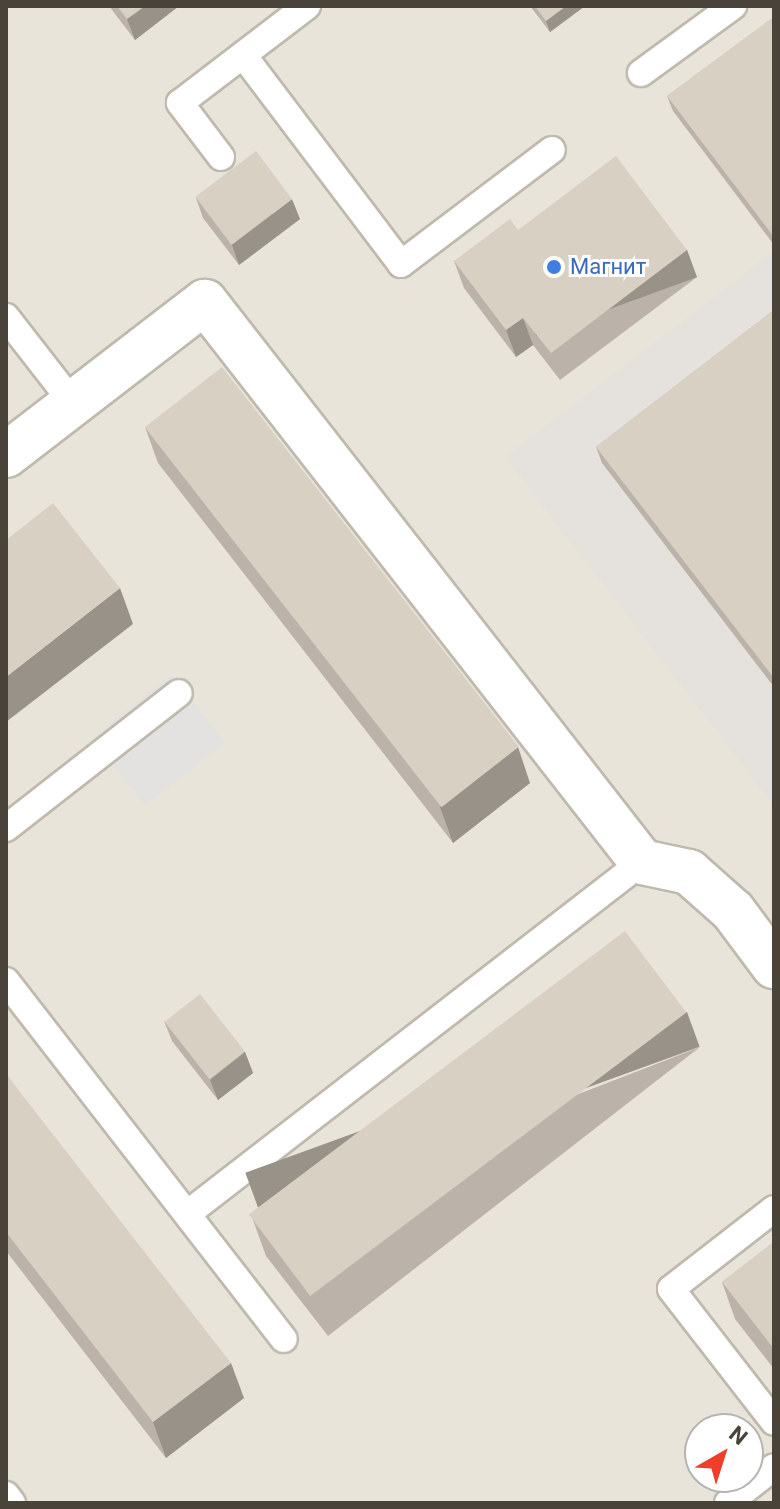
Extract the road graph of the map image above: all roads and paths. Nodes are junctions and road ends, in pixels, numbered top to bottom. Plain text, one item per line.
1 (733, 6) edge
2 (300, 8) edge
3 (243, 55) junction
4 (641, 73) dead end
5 (552, 150) dead end
6 (221, 157) dead end
7 (6, 317) edge
8 (73, 403) junction
9 (6, 455) edge
10 (179, 693) dead end
11 (6, 828) edge
12 (642, 862) junction
13 (774, 966) edge
14 (6, 981) edge
15 (774, 1209) edge
16 (187, 1214) junction
17 (284, 1339) dead end
18 (774, 1422) edge
19 (774, 1467) edge
20 (6, 1495) edge
21 (12, 1503) edge
22 (728, 1503) edge

1 - 4 lane
2 - 3 lane
3 - 5 lane
3 - 6 lane
7 - 8 lane
8 - 9 street
8 - 12 street
10 - 11 lane
12 - 13 street
12 - 16 lane
14 - 16 lane
15 - 18 lane
16 - 17 lane
19 - 22 lane
20 - 21 lane

